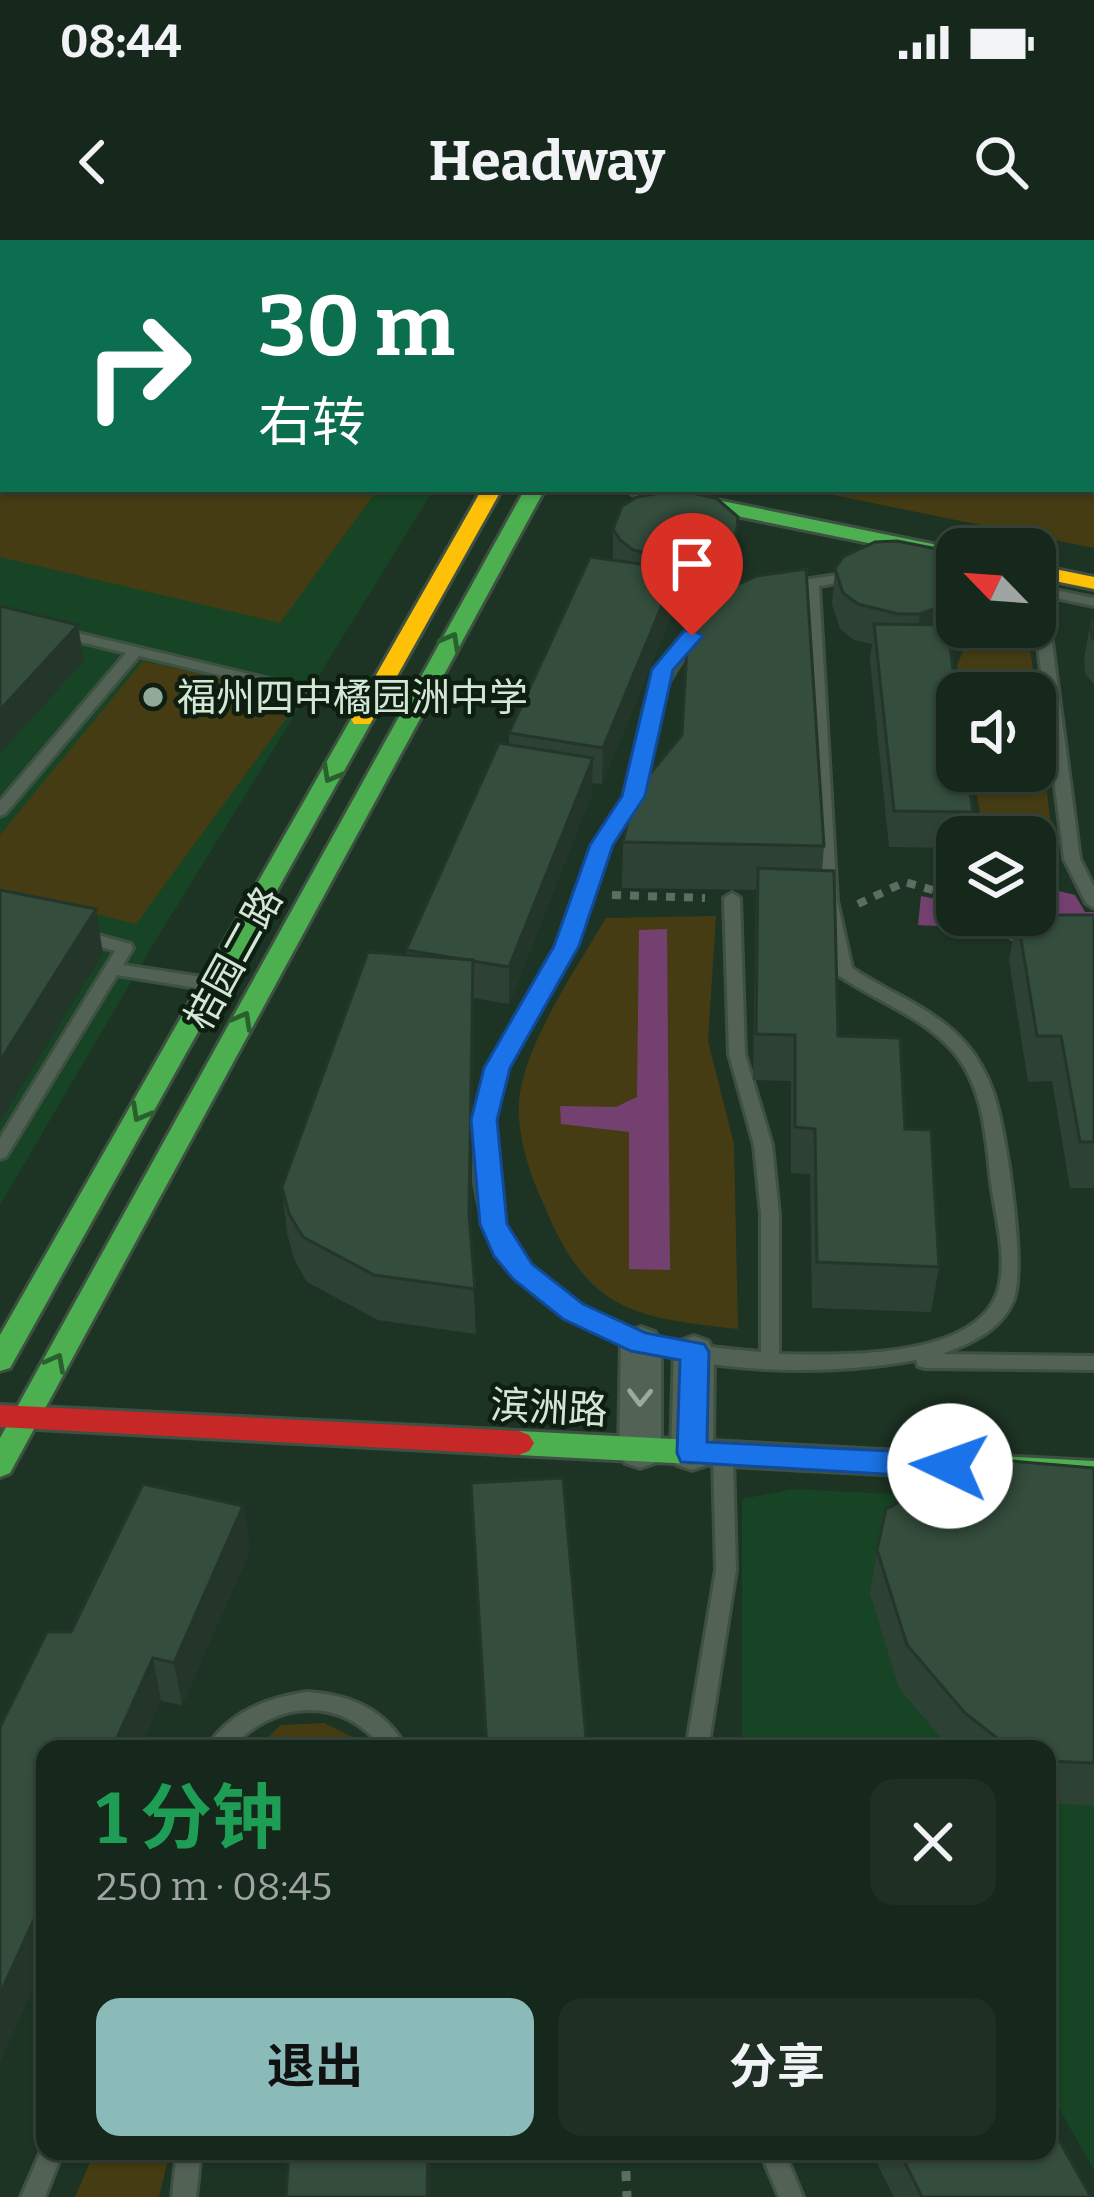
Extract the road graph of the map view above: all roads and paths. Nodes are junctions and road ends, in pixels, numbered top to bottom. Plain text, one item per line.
1 (490, 492) edge
2 (533, 492) edge
3 (649, 492) edge
4 (936, 551) edge
5 (870, 574) edge
6 (812, 582) junction
7 (1056, 583) edge
8 (1094, 583) edge
9 (1056, 590) edge
10 (758, 594) edge
11 (1094, 602) edge
12 (723, 610) edge
13 (45, 629) edge
14 (1044, 648) edge
15 (136, 652) junction
16 (369, 707) junction
17 (0, 811) edge
18 (936, 891) edge
19 (732, 898) dead end
20 (829, 901) junction
21 (1094, 903) edge
22 (63, 931) edge
23 (112, 969) junction
24 (212, 985) junction
25 (0, 1154) edge
26 (641, 1343) junction
27 (694, 1352) junction
28 (770, 1358) junction
29 (0, 1360) edge
30 (894, 1361) junction
31 (1094, 1364) edge
32 (13, 1417) edge
33 (640, 1451) junction
34 (708, 1454) junction
35 (0, 1465) edge
36 (1094, 1473) edge
37 (223, 1740) edge
38 (389, 1740) edge
39 (698, 1740) edge
40 (47, 2160) edge
41 (188, 2160) edge
42 (625, 2160) edge
43 (776, 2160) edge
44 (33, 2197) edge
45 (184, 2197) edge
46 (627, 2197) edge
47 (791, 2197) edge

1 - 16 street, 桔园二路
32 -> 2 street, 桔园二路
3 - 4 street
5 - 6 lane
6 - 10 lane
6 - 20 lane
7 - 8 street
9 - 11 lane
12 - 26 lane
13 - 15 lane
14 - 21 lane
15 - 16 lane
15 - 17 lane
16 -> 24 street, 桔园二路
18 - 20 path
19 - 28 lane
20 - 30 lane
22 - 23 lane
23 - 24 lane
23 - 25 lane
24 -> 29 street, 桔园二路
26 - 27 lane
26 -> 33 street
27 - 28 lane
27 - 34 street
28 - 30 lane
30 - 31 lane
32 - 33 street, 滨洲路
32 - 35 street, 桔园二路
33 - 34 street, 滨洲路
34 - 36 street, 滨洲路
34 - 39 lane
37 - 38 lane
40 - 44 lane
41 - 45 lane
42 - 46 path
43 - 47 lane

